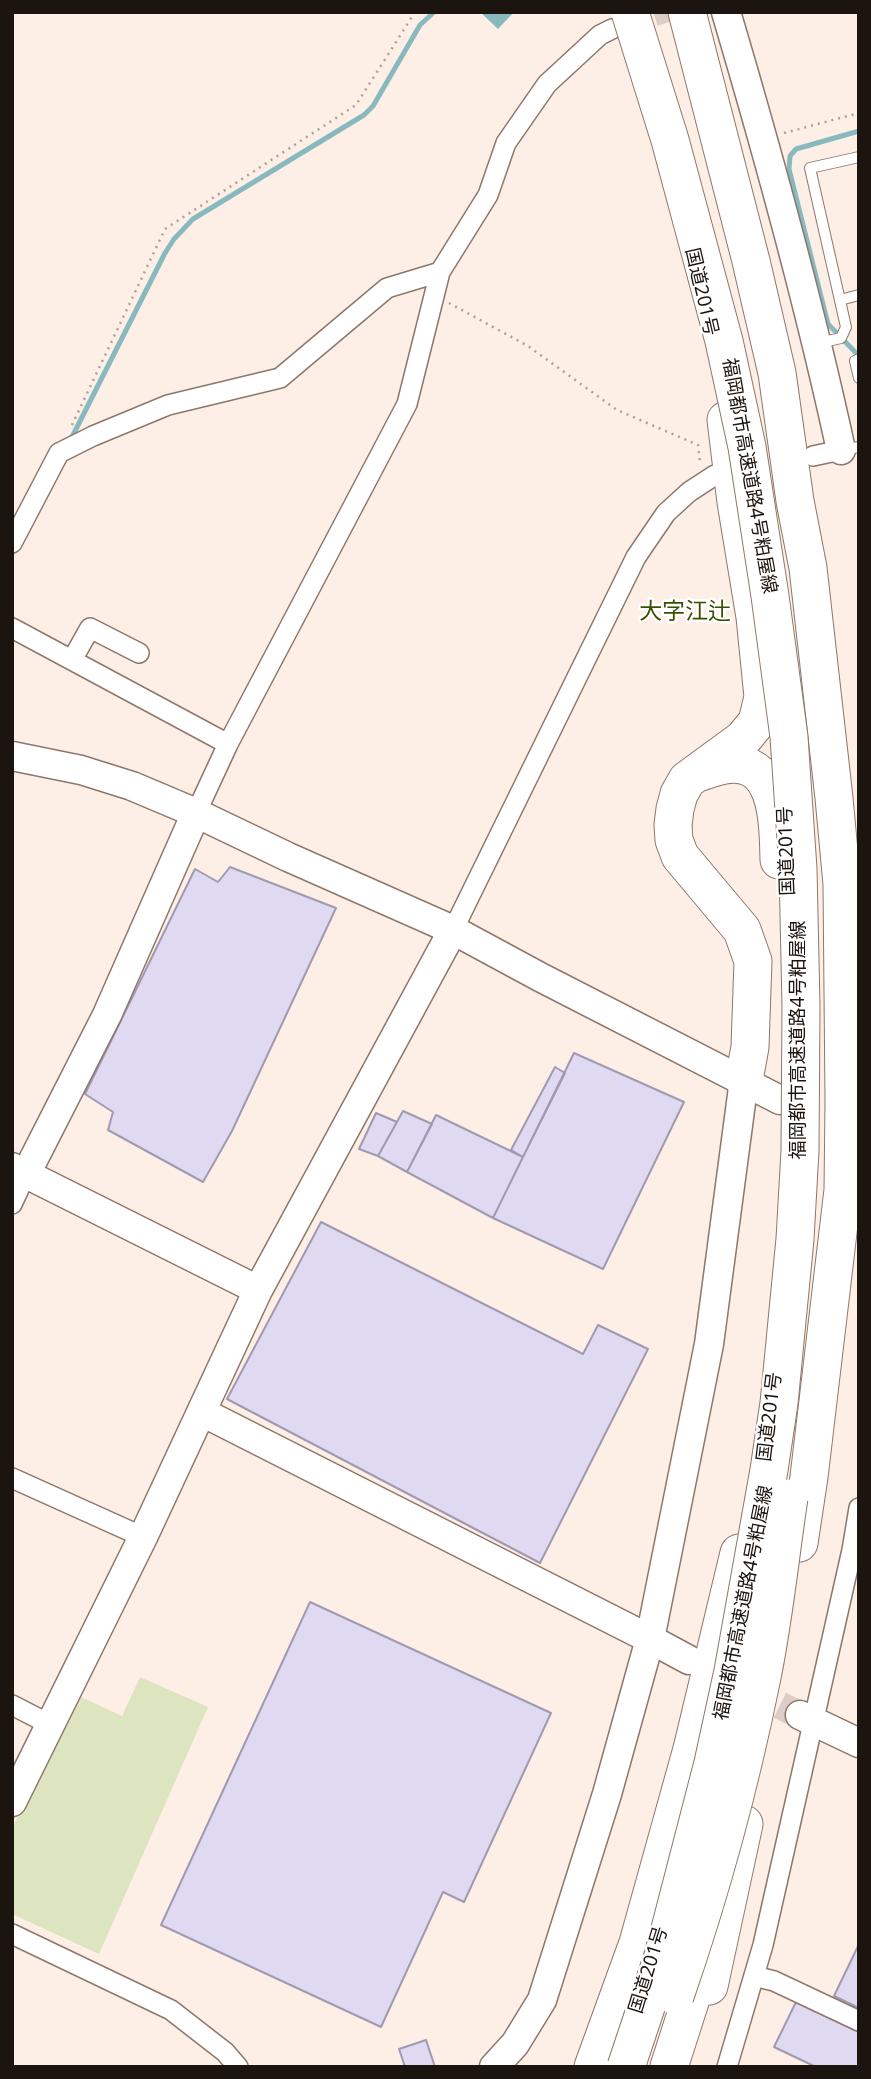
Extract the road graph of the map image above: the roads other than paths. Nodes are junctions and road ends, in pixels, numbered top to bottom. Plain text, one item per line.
1 (653, 12) edge
2 (687, 12) edge
3 (726, 12) edge
4 (622, 18) edge
5 (859, 157) edge
6 (440, 272) junction
7 (859, 295) edge
8 (840, 300) junction
9 (818, 343) junction
10 (859, 359) edge
11 (719, 370) junction
12 (859, 379) edge
13 (850, 448) edge
14 (813, 456) dead end
15 (709, 479) road end
16 (12, 543) edge
17 (808, 568) junction
18 (12, 628) edge
19 (139, 653) dead end
20 (72, 660) junction
21 (228, 744) junction
22 (12, 757) edge
23 (697, 773) junction
24 (859, 801) edge
25 (196, 813) junction
26 (850, 872) edge
27 (453, 930) junction
28 (744, 1080) junction
29 (786, 1091) junction
30 (19, 1171) edge
31 (12, 1204) edge
32 (258, 1290) junction
33 (202, 1412) junction
34 (12, 1478) edge
35 (859, 1508) edge
36 (756, 1524) junction
37 (143, 1537) junction
38 (650, 1639) junction
39 (689, 1660) dead end
40 (12, 1705) edge
41 (807, 1718) junction
42 (51, 1725) junction
43 (859, 1743) edge
44 (753, 1782) junction
45 (14, 1793) edge
46 (12, 1934) edge
47 (754, 1976) junction
48 (859, 2021) edge
49 (238, 2067) edge
50 (494, 2067) edge
51 (593, 2067) edge
52 (617, 2067) edge
53 (626, 2067) edge
54 (650, 2067) edge
55 (669, 2067) edge
56 (683, 2067) edge
57 (727, 2067) edge

1 - 54 highway, 福岡都市高速道路4号粕屋線, bridge
2 - 17 highway
3 - 9 street
4 - 6 street
4 - 11 highway, 国道201号
4 - 53 highway, 福岡都市高速道路4号粕屋線, bridge
5 - 8 lane
6 - 16 street
6 - 21 street
7 - 8 lane
8 - 9 lane
9 - 13 street
10 - 12 lane
11 - 23 highway
11 - 29 highway, 国道201号
13 - 14 street
15 - 27 street
17 - 24 highway
17 - 26 highway
18 - 20 street
19 - 20 street
20 - 21 street
21 - 25 street
22 - 25 street
23 - 28 highway
23 - 29 highway
25 - 27 street
25 - 30 street
26 - 44 highway
27 - 28 street
27 - 32 street
28 - 29 street
28 - 38 street
29 - 36 highway, 国道201号
30 - 31 street
30 - 32 street
32 - 33 street
33 - 37 street
33 - 38 street
34 - 37 street
35 - 41 street
36 - 51 highway
36 - 52 highway, 国道201号
37 - 42 street
38 - 39 street
38 - 50 street
40 - 42 street
41 - 43 street
41 - 47 street
42 - 45 street
44 - 55 highway
44 - 56 highway
46 - 49 street
47 - 48 street
47 - 57 street

